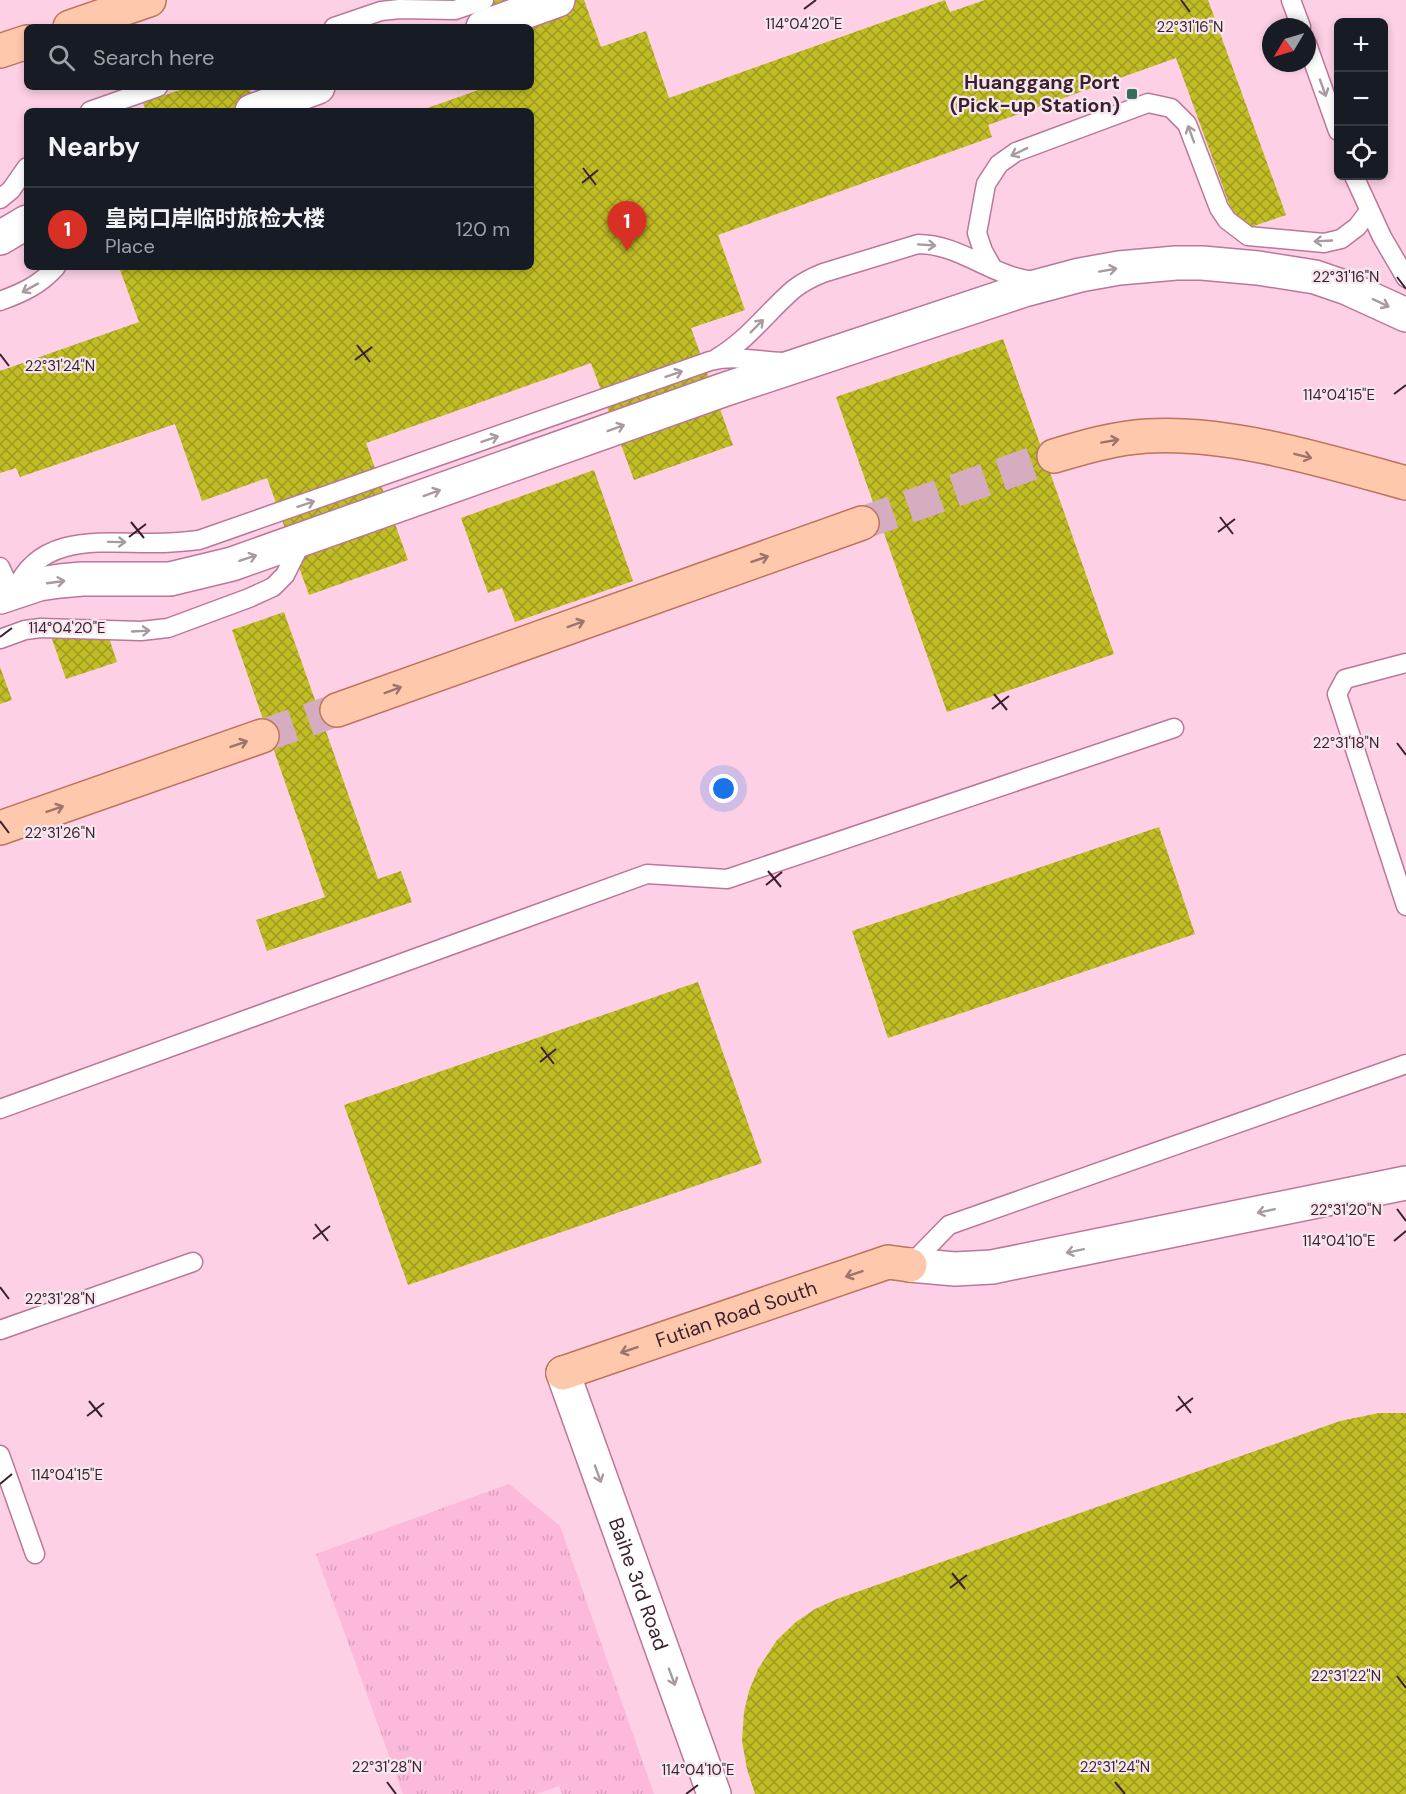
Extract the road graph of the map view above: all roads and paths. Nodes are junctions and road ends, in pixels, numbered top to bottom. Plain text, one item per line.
1 (150, 0) edge
2 (484, 0) edge
3 (558, 0) edge
4 (1291, 0) edge
5 (1298, 18) edge
6 (79, 24) edge
7 (343, 24) edge
8 (491, 24) edge
9 (24, 43) edge
10 (0, 51) edge
11 (1316, 69) edge
12 (150, 90) edge
13 (310, 90) edge
14 (98, 108) edge
15 (260, 108) edge
16 (1336, 126) edge
17 (24, 171) edge
18 (1356, 180) edge
19 (0, 199) edge
20 (1369, 211) junction
21 (24, 224) edge
22 (0, 238) edge
23 (992, 267) junction
24 (53, 270) edge
25 (1406, 278) edge
26 (1051, 282) junction
27 (0, 301) edge
28 (1406, 315) edge
29 (710, 361) junction
30 (807, 362) junction
31 (1054, 456) tunnel mouth
32 (1406, 483) edge
33 (862, 523) tunnel mouth
34 (303, 539) junction
35 (5, 585) edge
36 (0, 639) edge
37 (1406, 663) edge
38 (338, 710) tunnel mouth
39 (1173, 728) dead end
40 (262, 736) tunnel mouth
41 (0, 828) edge
42 (1406, 906) edge
43 (1406, 1064) edge
44 (0, 1109) edge
45 (1406, 1183) edge
46 (193, 1262) dead end
47 (910, 1265) junction
48 (0, 1330) edge
49 (563, 1373) joint
50 (0, 1455) edge
51 (35, 1554) dead end
52 (714, 1794) edge

1 - 6 main road
2 - 7 lane
3 - 8 main road
4 - 5 lane
9 - 10 main road
11 -> 16 lane
12 - 14 lane
13 - 15 main road
17 - 19 lane
18 - 20 lane
20 -> 23 lane
20 - 25 lane
21 - 22 main road
23 - 26 lane
29 -> 23 lane
24 -> 27 lane
26 -> 28 main road
26 - 30 main road
29 - 30 lane
35 -> 29 lane
34 -> 30 main road
31 -> 32 main road
38 -> 33 main road
35 -> 34 main road
36 -> 34 lane
37 - 42 lane
39 - 44 lane
41 -> 40 main road
43 - 47 lane
45 -> 47 main road
46 - 48 lane
47 -> 49 main road, Futian Road South
49 -> 52 main road, Baihe 3rd Road
50 - 51 lane

